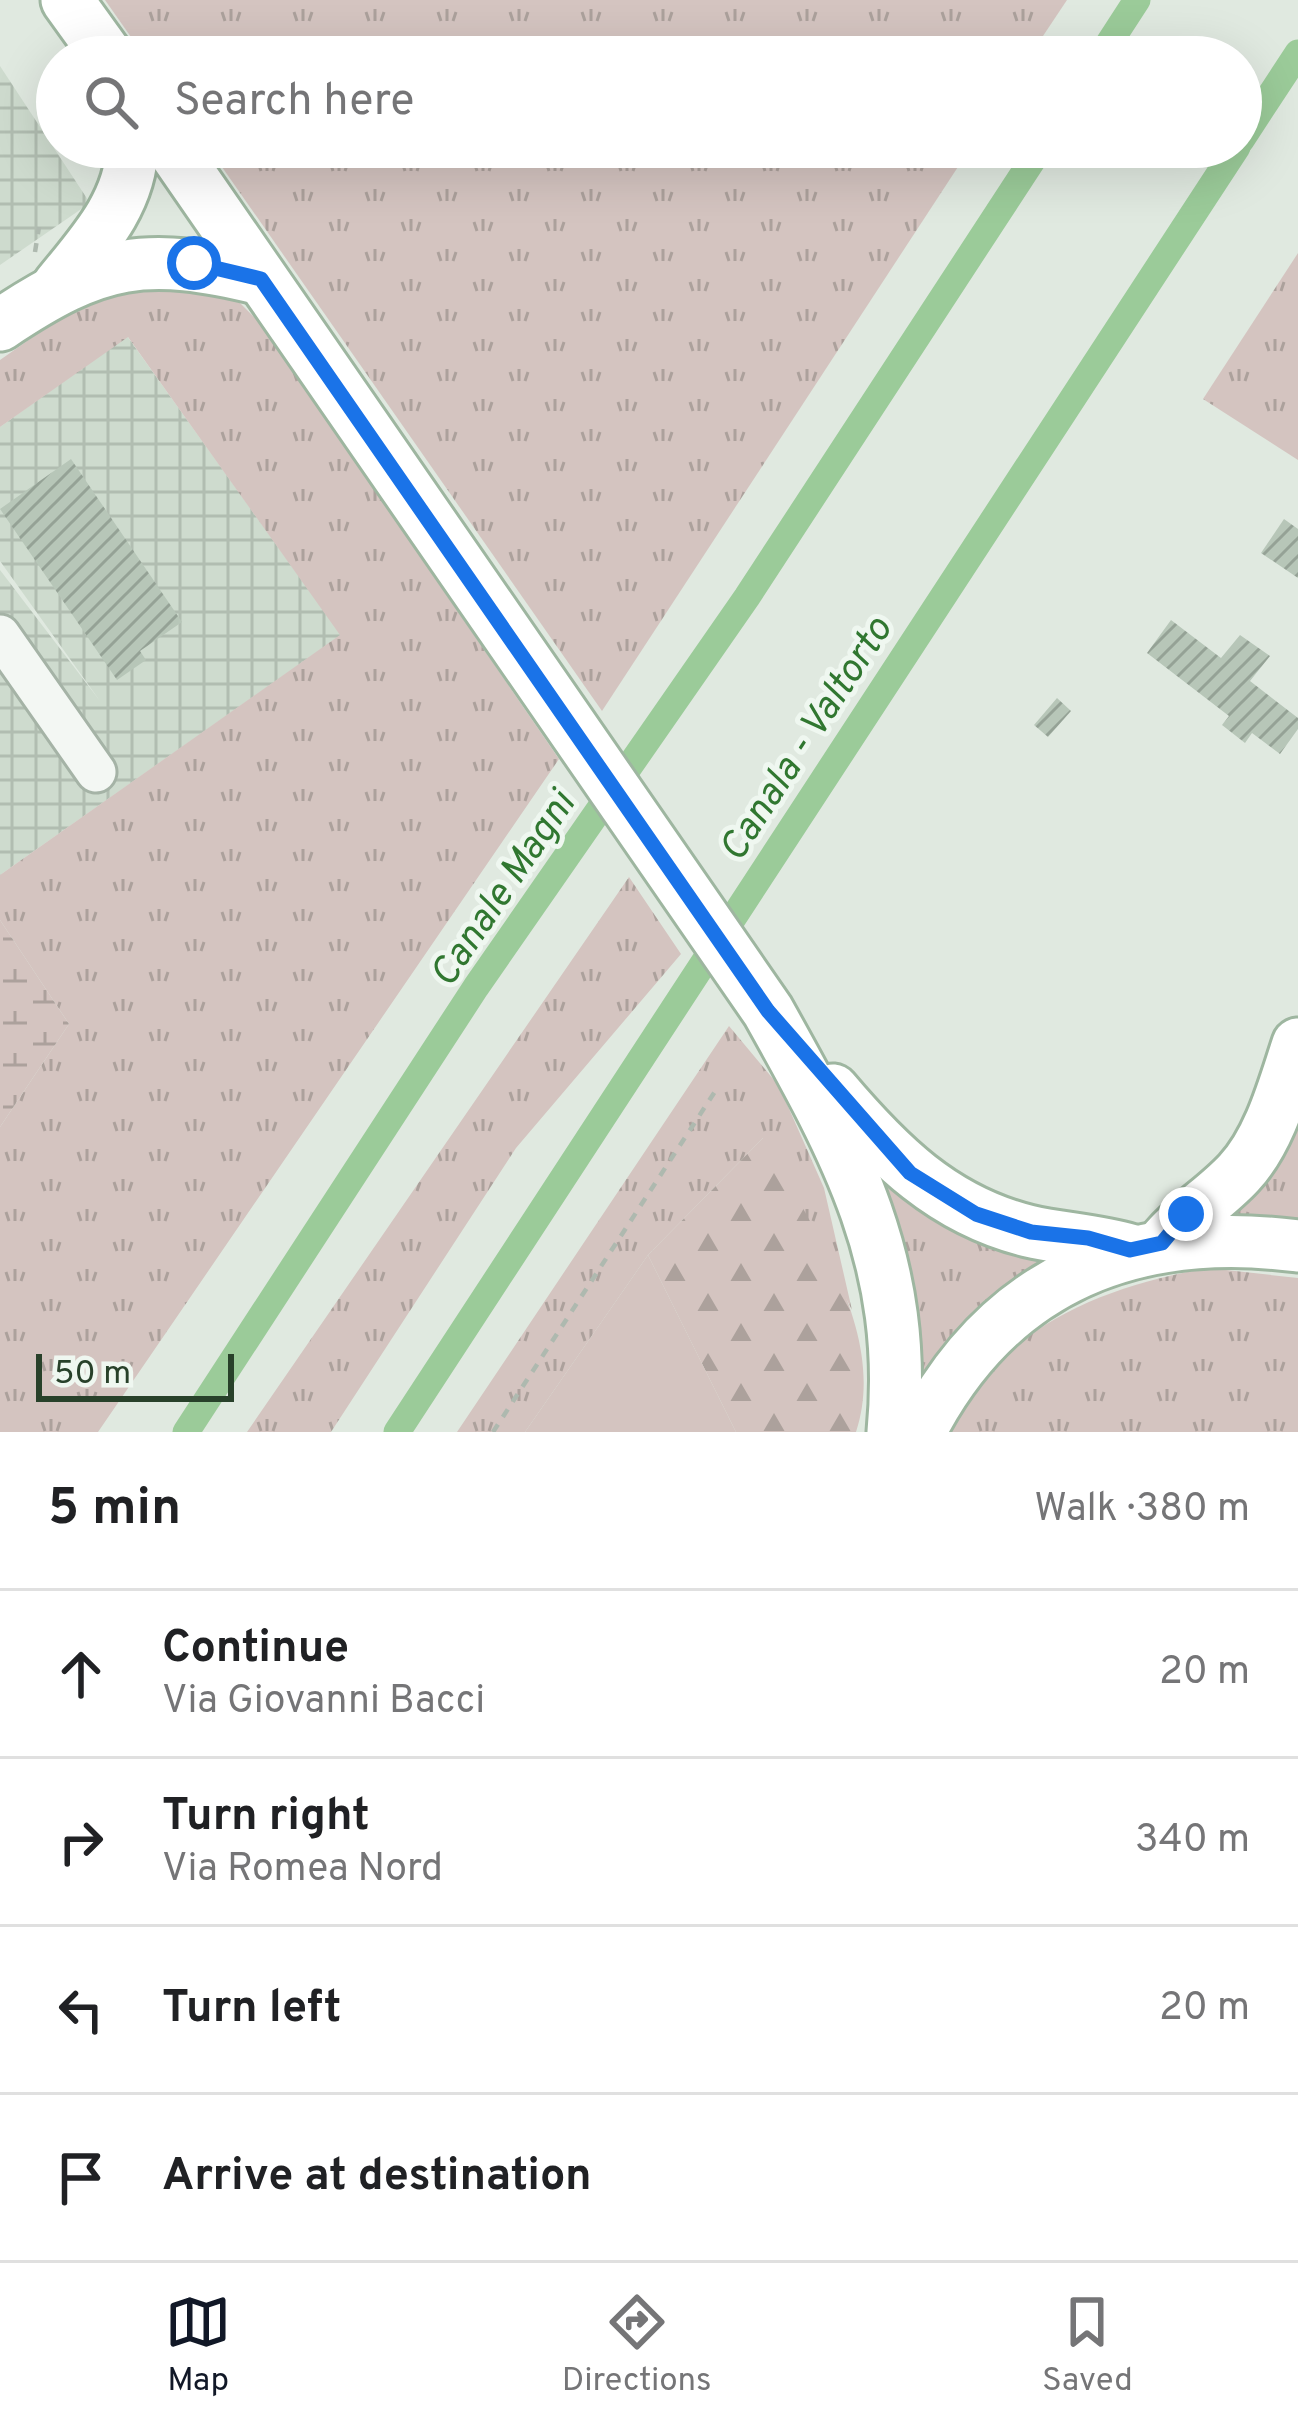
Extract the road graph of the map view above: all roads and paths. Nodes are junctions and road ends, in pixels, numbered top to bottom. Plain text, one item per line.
1 (67, 0) edge
2 (93, 36) edge
3 (131, 168) edge
4 (184, 168) edge
5 (261, 279) junction
6 (58, 286) junction
7 (0, 325) edge
8 (0, 635) edge
9 (95, 772) dead end
10 (768, 1011) junction
11 (1298, 1044) edge
12 (716, 1090) dead end
13 (1298, 1246) edge
14 (1146, 1247) junction
15 (493, 1432) edge
16 (893, 1432) edge
17 (920, 1432) edge

1 - 2 main road
3 - 6 main road
4 - 5 main road
5 - 6 main road
5 - 10 main road
6 - 7 main road
8 - 9 street
10 - 14 main road
10 - 16 main road
11 - 14 main road
12 - 15 path
13 - 14 main road
14 - 17 main road

